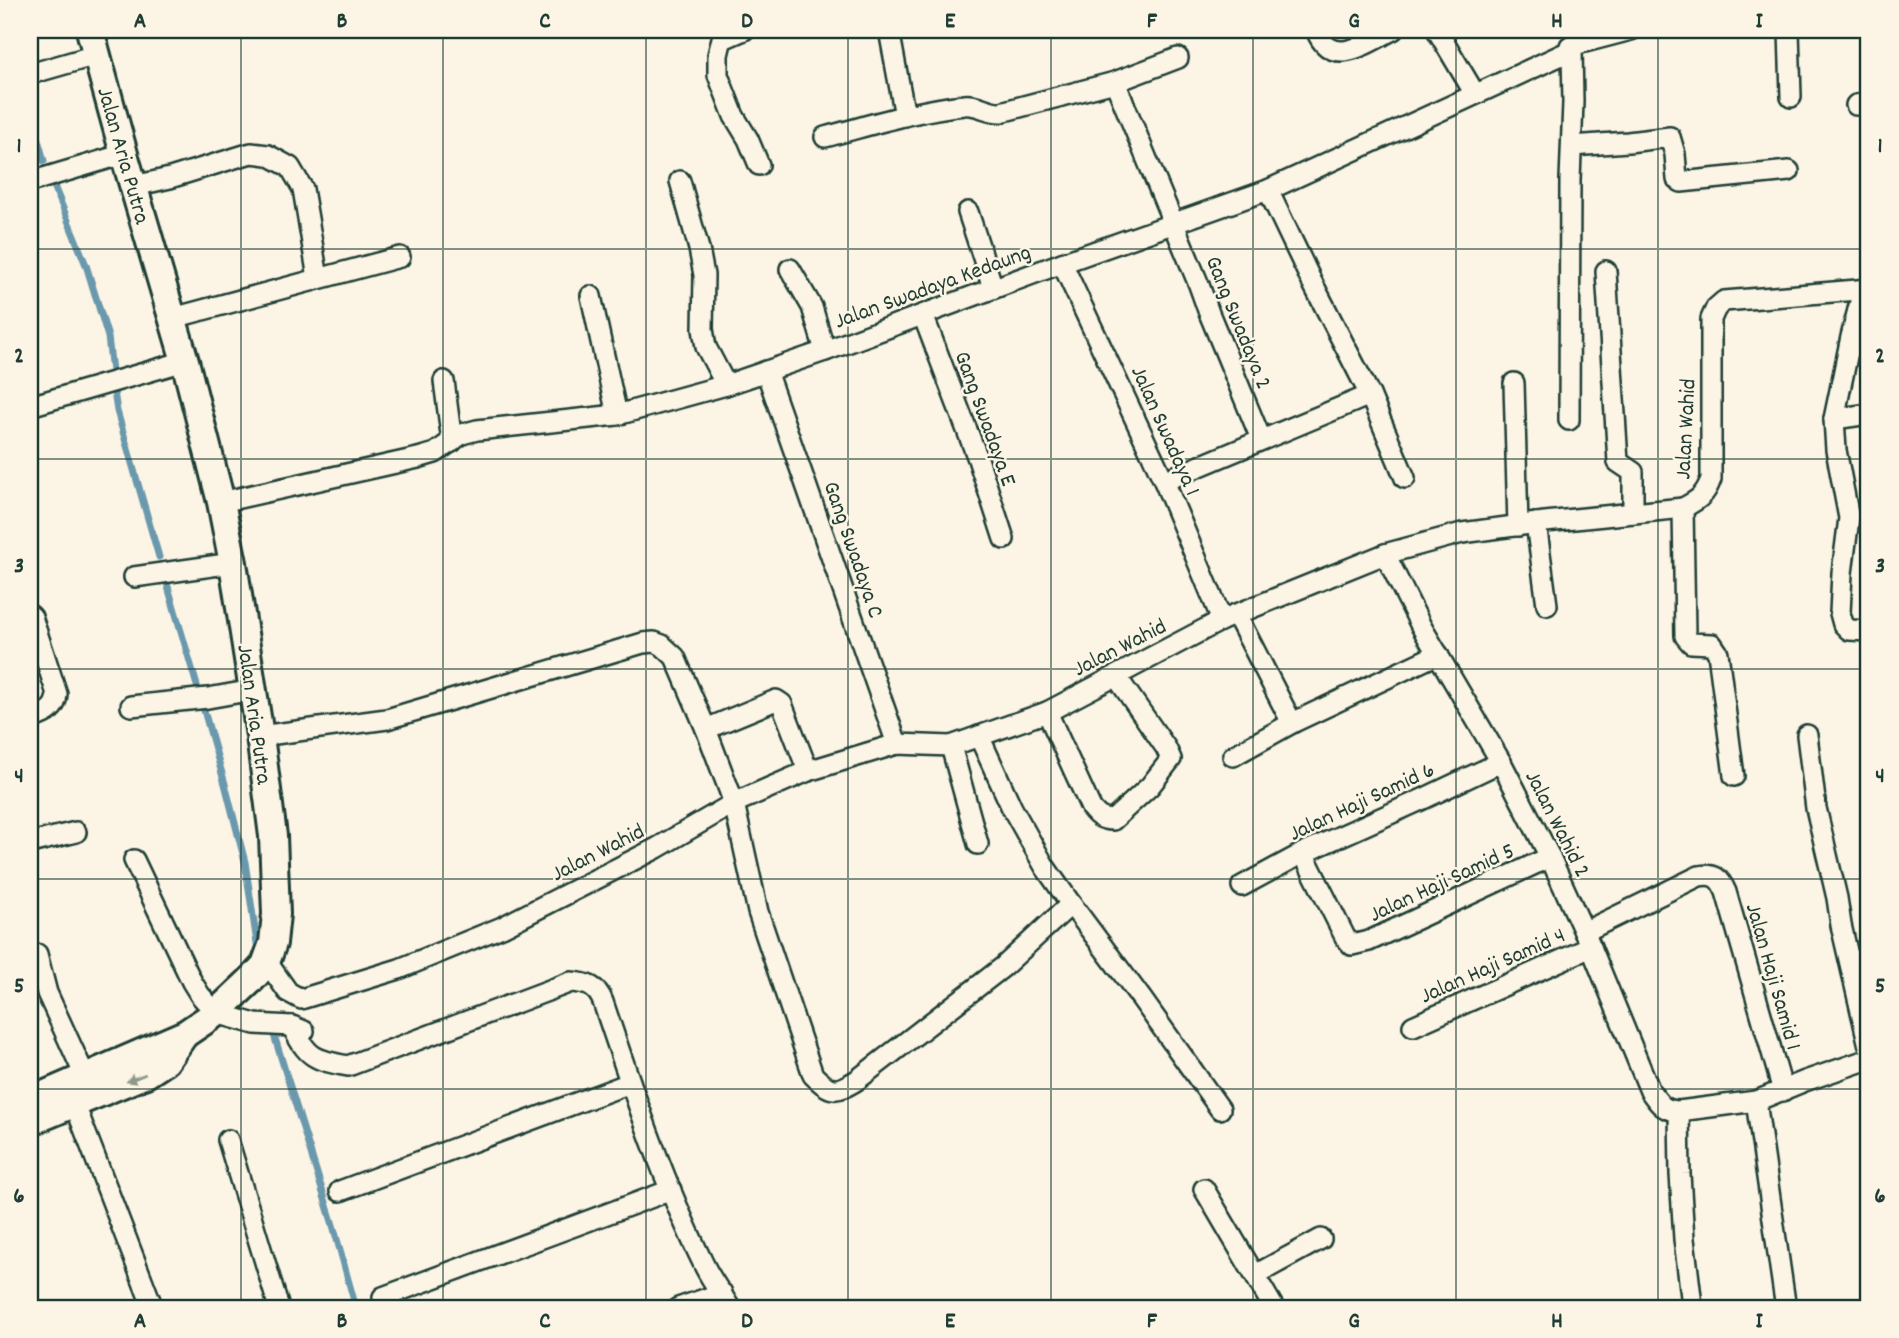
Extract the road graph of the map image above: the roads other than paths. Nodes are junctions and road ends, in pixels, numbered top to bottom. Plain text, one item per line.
1 (744, 30) edge
2 (889, 30) edge
3 (1316, 30) edge
4 (1393, 30) edge
5 (1437, 30) edge
6 (1789, 30) edge
7 (1623, 31) edge
8 (724, 34) edge
9 (92, 36) edge
10 (1568, 42) edge
11 (1178, 58) dead end
12 (30, 74) edge
13 (1115, 82) junction
14 (1475, 94) junction
15 (1791, 97) dead end
16 (905, 116) junction
17 (825, 136) dead end
18 (1572, 146) junction
19 (124, 154) junction
20 (759, 165) dead end
21 (1789, 172) dead end
22 (680, 181) dead end
23 (30, 182) edge
24 (134, 186) junction
25 (1268, 190) junction
26 (968, 212) dead end
27 (1172, 223) junction
28 (400, 257) dead end
29 (1062, 262) junction
30 (790, 269) dead end
31 (1606, 271) dead end
32 (318, 278) junction
33 (993, 288) junction
34 (1866, 289) edge
35 (591, 296) dead end
36 (923, 315) junction
37 (173, 318) junction
38 (825, 351) junction
39 (185, 361) junction
40 (766, 371) junction
41 (443, 381) dead end
42 (1514, 383) dead end
43 (726, 385) junction
44 (1370, 395) junction
45 (30, 405) edge
46 (1869, 414) edge
47 (617, 415) junction
48 (1834, 419) junction
49 (1569, 420) dead end
50 (1261, 439) junction
51 (452, 442) junction
52 (1405, 478) dead end
53 (1164, 481) junction
54 (221, 502) junction
55 (1683, 508) junction
56 (1633, 513) junction
57 (1527, 524) junction
58 (1004, 539) dead end
59 (1385, 554) junction
60 (233, 563) junction
61 (134, 578) dead end
62 (1547, 605) dead end
63 (30, 615) edge
64 (1229, 617) junction
65 (1869, 631) edge
66 (1438, 654) junction
67 (1116, 676) junction
68 (253, 690) junction
69 (131, 706) dead end
70 (1047, 712) junction
71 (30, 719) edge
72 (1292, 723) junction
73 (706, 729) junction
74 (260, 736) junction
75 (979, 736) junction
76 (1807, 736) dead end
77 (897, 744) junction
78 (951, 746) junction
79 (1233, 756) dead end
80 (1501, 762) junction
81 (808, 771) junction
82 (1734, 776) dead end
83 (734, 803) junction
84 (76, 832) dead end
85 (30, 844) edge
86 (978, 844) dead end
87 (1303, 853) junction
88 (1550, 857) junction
89 (134, 860) dead end
90 (1716, 876) joint
91 (1242, 886) dead end
92 (1070, 904) junction
93 (1588, 940) junction
94 (37, 954) dead end
95 (261, 969) junction
96 (39, 995) edge
97 (216, 1013) junction
98 (1413, 1026) dead end
99 (1869, 1046) edge
100 (1869, 1059) edge
101 (630, 1083) junction
102 (75, 1088) junction
103 (1783, 1091) junction
104 (30, 1101) edge
105 (1756, 1101) junction
106 (1220, 1109) dead end
107 (1679, 1111) junction
108 (30, 1122) edge
109 (228, 1140) dead end
110 (1204, 1189) dead end
111 (671, 1190) junction
112 (340, 1191) dead end
113 (1321, 1239) dead end
114 (1255, 1275) junction
115 (383, 1297) dead end
116 (726, 1301) edge
117 (1785, 1302) dead end
118 (1692, 1305) dead end
119 (153, 1308) edge
120 (279, 1308) edge
121 (678, 1308) edge
122 (1275, 1308) edge

1 - 8 street
2 - 16 street
3 - 4 street
5 - 14 street
6 - 15 street
7 - 10 street, Jalan Swadaya Kedaung
8 - 20 street
9 - 12 street
9 - 19 main road, Jalan Aria Putra
10 - 14 street, Jalan Swadaya Kedaung
10 - 18 street
11 - 13 street
13 - 16 street
13 - 27 street, Gang Swadaya 2
14 - 25 street, Jalan Swadaya Kedaung
16 - 17 street
18 - 21 street
18 - 49 street
19 - 23 street
19 - 24 main road, Jalan Aria Putra
22 - 43 street
24 - 32 street
24 - 37 main road, Jalan Aria Putra
25 - 27 street, Jalan Swadaya Kedaung
25 - 44 street
26 - 33 street
27 - 29 street, Jalan Swadaya Kedaung
27 - 50 street, Gang Swadaya 2
28 - 32 street
29 - 33 street, Jalan Swadaya Kedaung
29 - 53 street, Jalan Swadaya 1
30 - 38 street
31 - 56 street
32 - 37 street
33 - 36 street, Jalan Swadaya Kedaung
34 - 48 street
34 - 55 street, Jalan Wahid
35 - 47 street
36 - 38 street, Jalan Swadaya Kedaung
36 - 58 street, Gang Swadaya E
37 - 39 main road, Jalan Aria Putra
38 - 40 street, Jalan Swadaya Kedaung
39 - 45 street
39 - 54 main road, Jalan Aria Putra
40 - 43 street, Jalan Swadaya Kedaung
40 - 77 street, Gang Swadaya C
41 - 51 street
42 - 57 street
43 - 47 street, Jalan Swadaya Kedaung
44 - 50 street
44 - 52 street
46 - 48 street
47 - 51 street, Jalan Swadaya Kedaung
48 - 65 street
50 - 53 street
51 - 54 street, Jalan Swadaya Kedaung
53 - 64 street, Jalan Swadaya 1
54 - 60 main road, Jalan Aria Putra
55 - 56 street, Jalan Wahid
55 - 82 street
56 - 57 street, Jalan Wahid
57 - 59 street, Jalan Wahid
57 - 62 street
59 - 64 street, Jalan Wahid
59 - 66 street, Jalan Wahid 2
60 - 61 street
60 - 68 main road, Jalan Aria Putra
63 - 71 street
64 - 67 street, Jalan Wahid
64 - 72 street, Jalan Swadaya 1
66 - 72 street
66 - 80 street, Jalan Wahid 2
67 - 70 street, Jalan Wahid
67 - 70 street
68 - 69 street
68 - 74 main road, Jalan Aria Putra
70 - 75 street, Jalan Wahid
72 - 79 street
73 - 74 street
73 - 81 street
73 - 83 street
74 - 95 main road, Jalan Aria Putra
75 - 78 street, Jalan Wahid
75 - 92 street
76 - 99 street
77 - 78 street, Jalan Wahid
77 - 81 street, Jalan Wahid
78 - 86 street
80 - 87 street, Jalan Haji Samid 6
80 - 88 street, Jalan Wahid 2
81 - 83 street, Jalan Wahid
83 - 92 street
83 - 95 street, Jalan Wahid
84 - 85 street
87 - 88 street, Jalan Haji Samid 5
87 - 91 street, Jalan Haji Samid 6
88 - 93 street, Jalan Wahid 2
89 - 97 street
90 - 93 street, Jalan Haji Samid 4
90 - 103 street, Jalan Haji Samid 1
92 - 106 street
93 - 98 street, Jalan Haji Samid 4
93 - 107 street, Jalan Wahid 2
94 - 96 street
95 - 97 main road
96 - 102 street
97 - 101 street
97 - 102 main road
100 - 103 street
101 - 111 street
101 - 112 street
102 - 104 main road
102 - 108 main road
102 - 119 street
103 - 105 street
105 - 107 street
105 - 117 street
107 - 118 street
109 - 120 street
110 - 114 street
111 - 115 street
111 - 116 street
113 - 114 street
114 - 122 street
116 - 121 street

